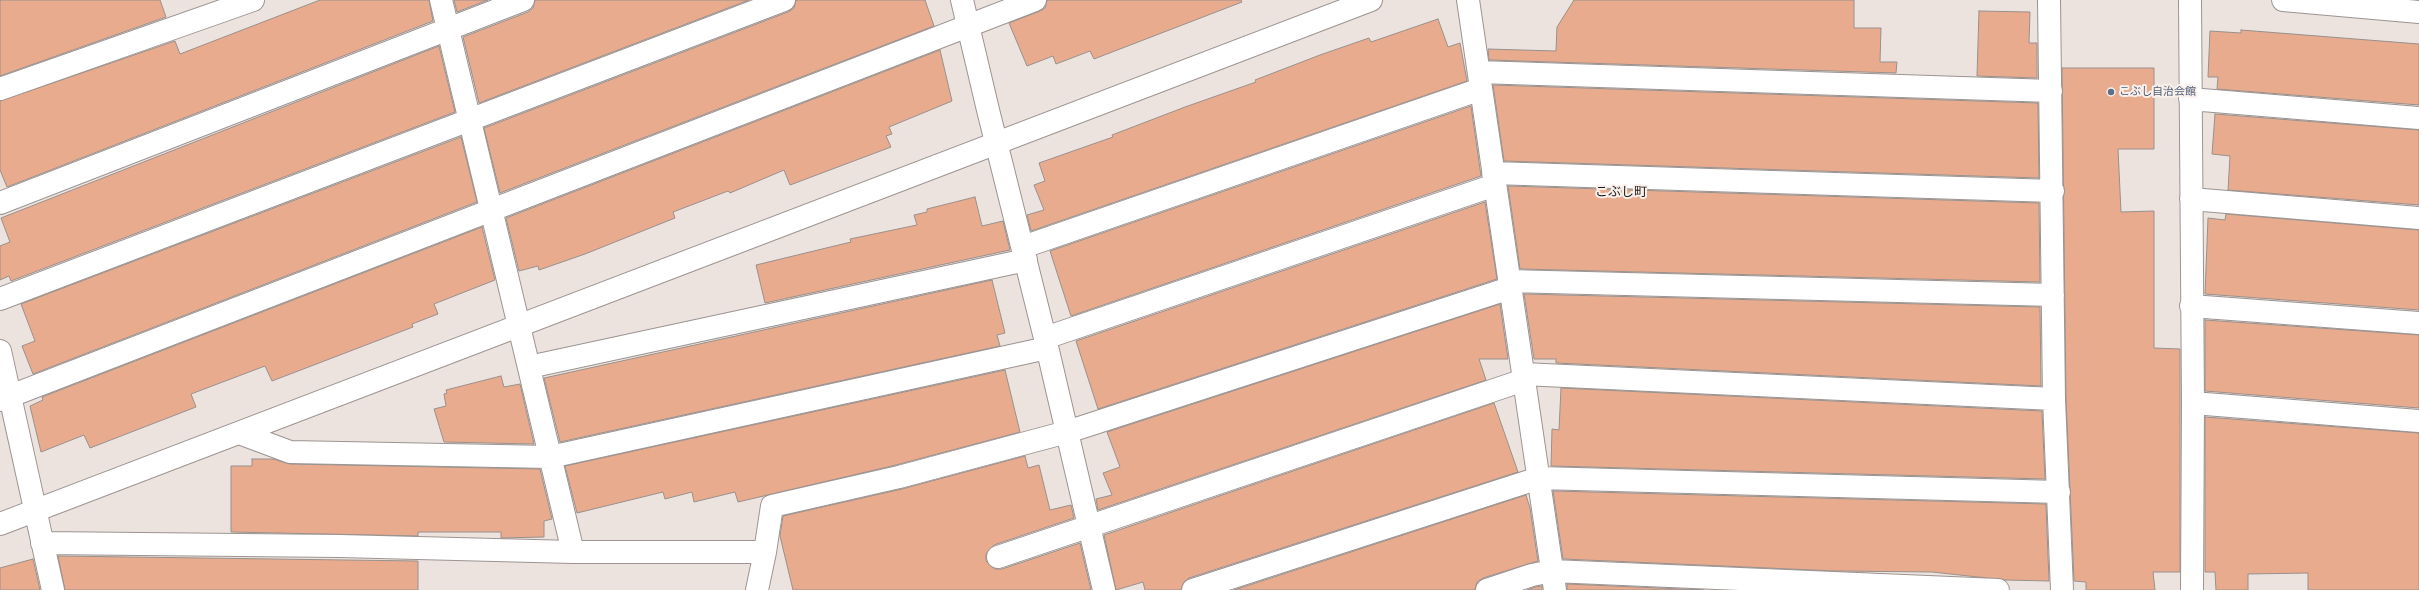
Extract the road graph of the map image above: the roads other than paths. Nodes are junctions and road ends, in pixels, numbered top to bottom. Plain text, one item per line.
1 (252, 0) edge
2 (441, 0) edge
3 (523, 0) edge
4 (784, 0) edge
5 (962, 0) edge
6 (1035, 0) edge
7 (1371, 0) edge
8 (1468, 0) edge
9 (2049, 0) edge
10 (2190, 0) edge
11 (2283, 0) edge
12 (2419, 12) edge
13 (968, 26) junction
14 (448, 29) junction
15 (1480, 81) junction
16 (0, 89) edge
17 (2051, 91) junction
18 (2190, 99) junction
19 (2419, 118) edge
20 (470, 122) junction
21 (997, 143) junction
22 (1494, 179) junction
23 (2053, 191) junction
24 (2191, 199) junction
25 (0, 203) edge
26 (491, 209) junction
27 (2419, 218) edge
28 (1024, 253) junction
29 (1510, 284) junction
30 (2053, 295) junction
31 (0, 299) edge
32 (2191, 306) junction
33 (2419, 323) edge
34 (519, 326) junction
35 (1046, 343) junction
36 (0, 351) edge
37 (529, 367) junction
38 (1523, 377) junction
39 (5, 398) edge
40 (2054, 399) junction
41 (2193, 403) junction
42 (2419, 421) edge
43 (1067, 432) junction
44 (239, 433) junction
45 (550, 457) junction
46 (1539, 478) junction
47 (2059, 492) junction
48 (35, 510) junction
49 (0, 524) edge
50 (1089, 528) junction
51 (42, 543) junction
52 (573, 552) junction
53 (765, 552) junction
54 (998, 557) dead end
55 (1554, 580) edge
56 (53, 590) edge
57 (757, 590) edge
58 (1104, 590) edge
59 (1193, 590) edge
60 (1487, 590) edge
61 (1998, 590) edge
62 (2062, 590) edge
63 (2192, 590) edge

1 - 16 street
2 - 14 street
3 - 14 street
4 - 20 street
5 - 13 street
6 - 13 street
7 - 21 street
8 - 15 street
9 - 17 street
10 - 18 street
11 - 12 street
13 - 21 street
13 - 26 street
14 - 20 street
14 - 25 street
15 - 17 street
15 - 22 street
15 - 28 street
17 - 23 street
18 - 19 street
18 - 24 street
20 - 26 street
20 - 31 street
21 - 28 street
21 - 34 street
22 - 23 street
22 - 29 street
22 - 35 street
23 - 30 street
24 - 27 street
24 - 32 street
26 - 34 street
26 - 39 street
28 - 35 street
28 - 37 street
29 - 30 street
29 - 38 street
29 - 43 street
30 - 40 street
32 - 33 street
32 - 41 street
34 - 37 street
34 - 44 street
35 - 43 street
35 - 45 street
36 - 39 street
37 - 45 street
38 - 40 street
38 - 46 street
38 - 50 street
39 - 48 street
40 - 47 street
41 - 42 street
41 - 63 street
43 - 50 street
43 - 53 street
44 - 45 street
44 - 48 street
45 - 52 street
46 - 47 street
46 - 55 street
46 - 59 street
47 - 62 street
48 - 49 street
48 - 51 street
50 - 54 street
50 - 58 street
51 - 52 street
51 - 56 street
52 - 53 street
53 - 57 street
55 - 60 street
55 - 61 street

